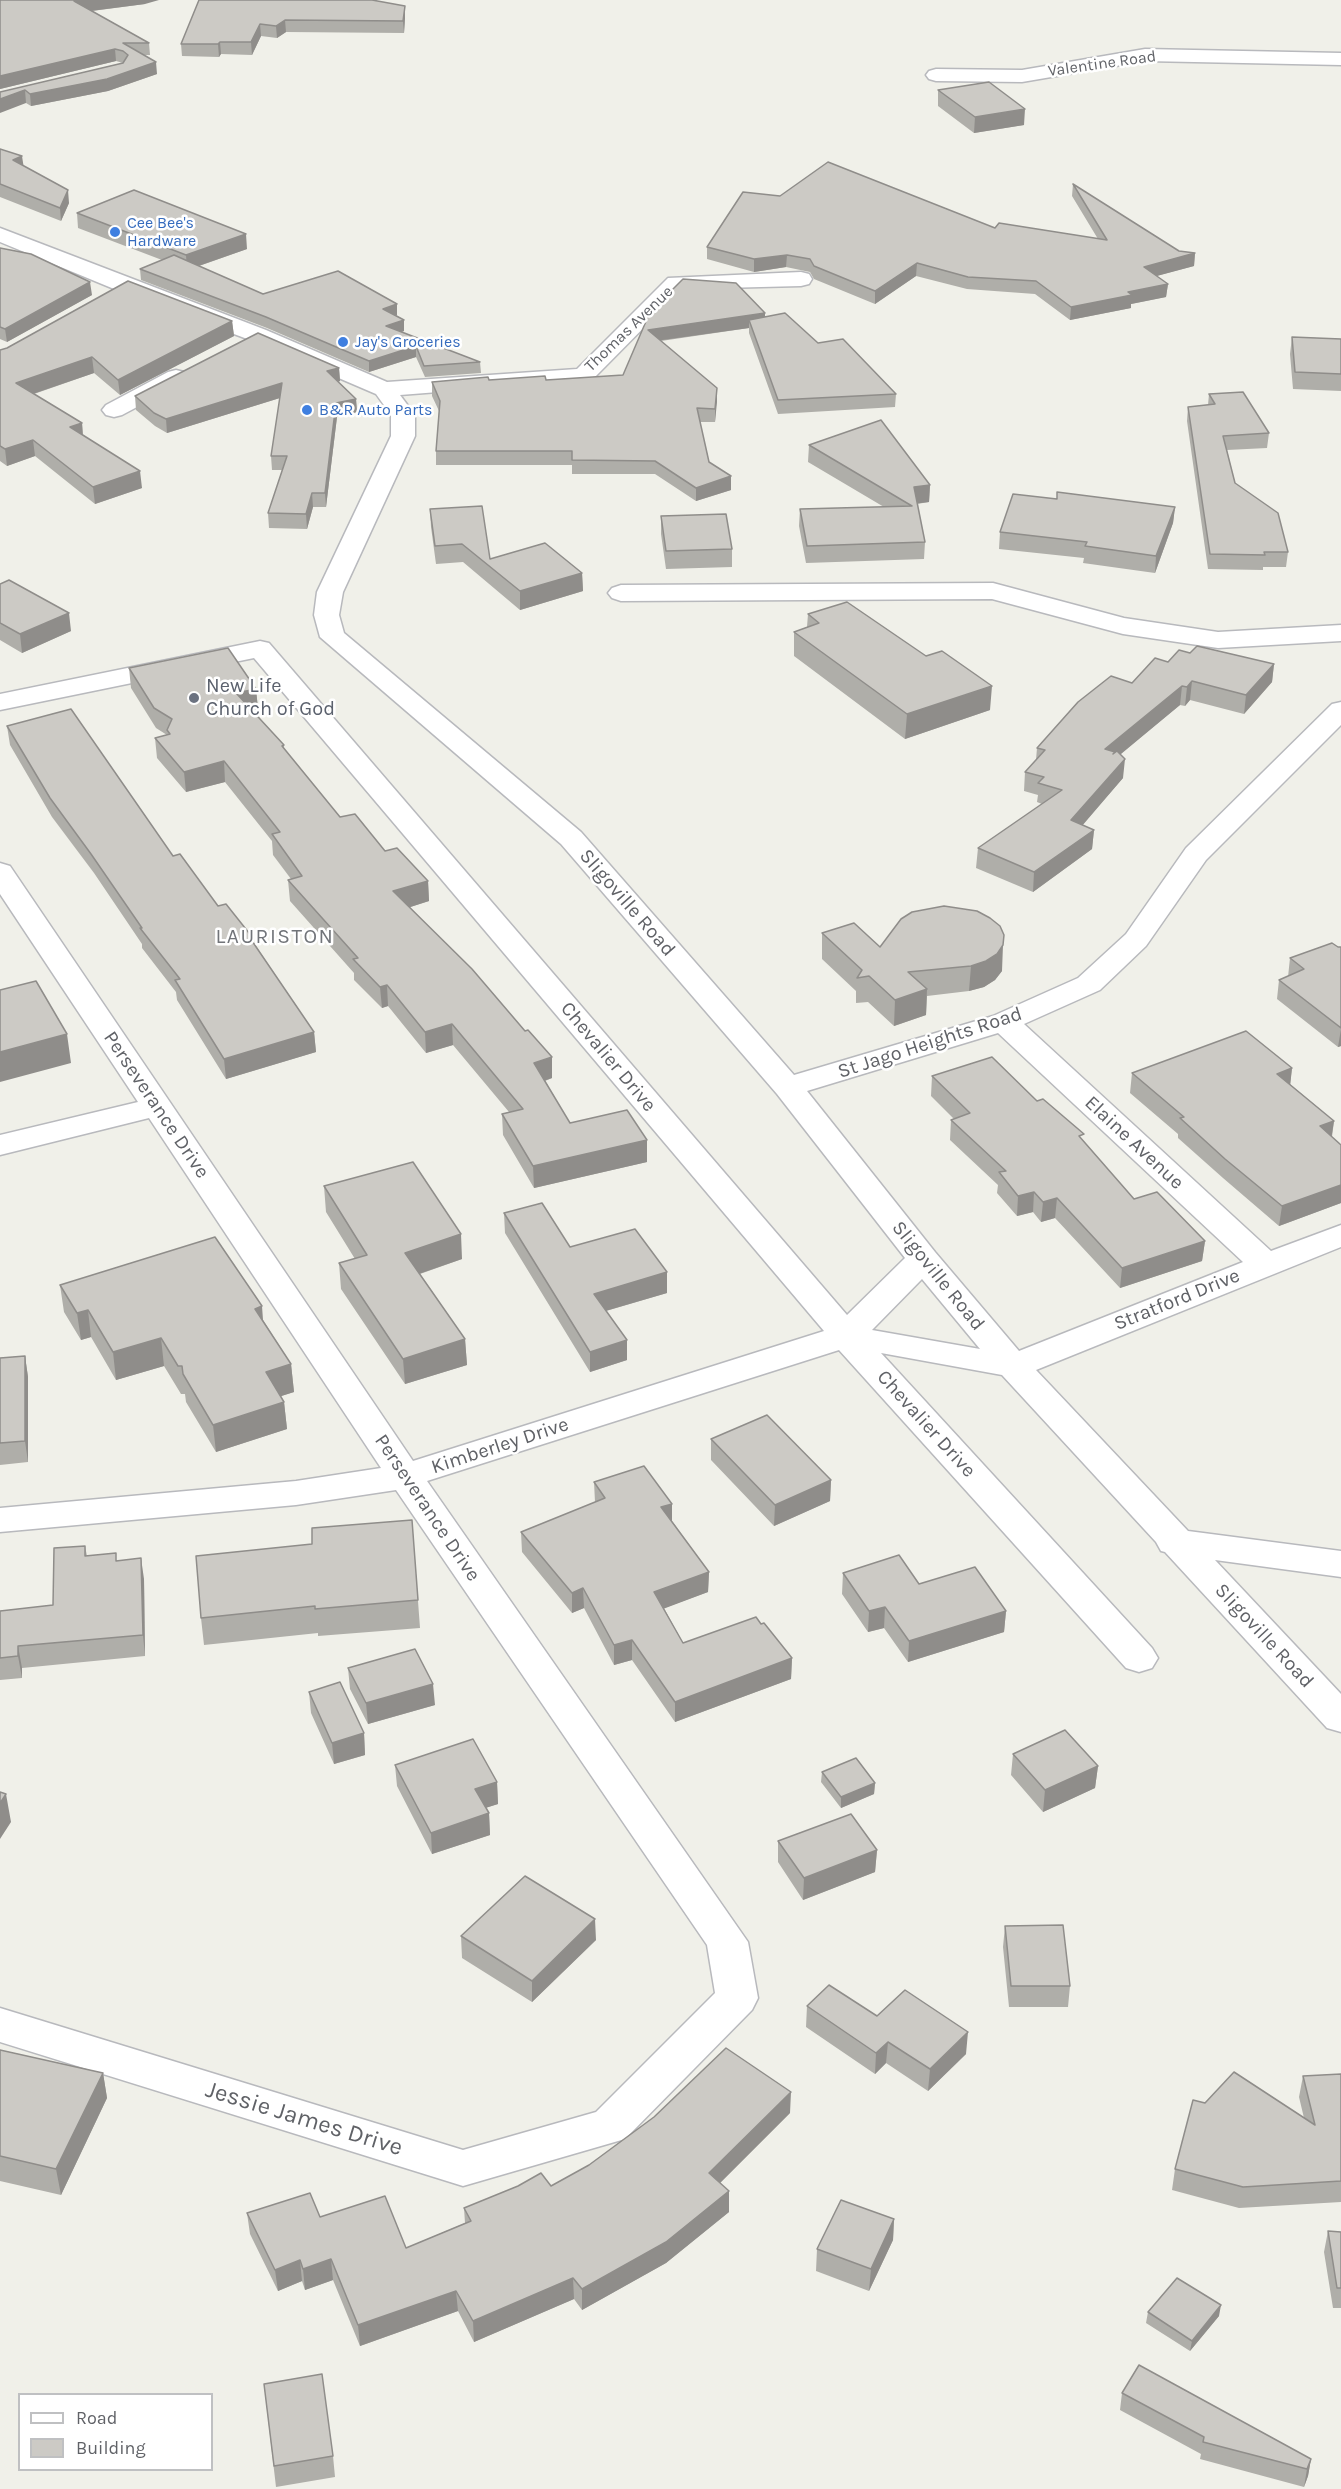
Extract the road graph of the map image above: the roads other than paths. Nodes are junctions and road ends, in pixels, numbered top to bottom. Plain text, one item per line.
1 (1341, 59) edge
2 (936, 75) dead end
3 (0, 234) edge
4 (801, 279) dead end
5 (258, 335) junction
6 (227, 351) edge
7 (196, 367) edge
8 (384, 388) junction
9 (114, 410) dead end
10 (621, 593) dead end
11 (1341, 633) edge
12 (0, 702) edge
13 (1341, 710) edge
14 (0, 872) edge
15 (1004, 1022) junction
16 (789, 1087) junction
17 (157, 1107) junction
18 (0, 1145) edge
19 (1341, 1235) edge
20 (923, 1259) junction
21 (1265, 1264) junction
22 (846, 1336) junction
23 (1013, 1366) junction
24 (405, 1476) junction
25 (0, 1520) edge
26 (1174, 1542) junction
27 (1341, 1564) edge
28 (1139, 1658) dead end
29 (1341, 1718) edge
30 (0, 2025) edge
31 (610, 2127) joint

1 - 2 street, Valentine Road
3 - 5 street
4 - 8 street, Thomas Avenue
5 - 6 street
5 - 8 street
7 - 9 street
8 - 16 street, Sligoville Road
10 - 11 street
12 - 22 street, Chevalier Drive
13 - 15 street, St Jago Heights Road
14 - 17 street, Perseverance Drive
15 - 16 street, St Jago Heights Road
15 - 21 street, Elaine Avenue
16 - 20 street, Sligoville Road
17 - 18 street
17 - 24 street, Perseverance Drive
19 - 21 street, Stratford Drive
20 - 22 street, Kimberley Drive
20 - 23 street, Sligoville Road
21 - 23 street, Stratford Drive
22 - 23 street
22 - 24 street, Kimberley Drive
22 - 28 street, Chevalier Drive
23 - 26 street, Sligoville Road
24 - 25 street, Kimberley Drive
24 - 31 street, Perseverance Drive
26 - 27 street
26 - 29 street, Sligoville Road
30 - 31 street, Jessie James Drive

